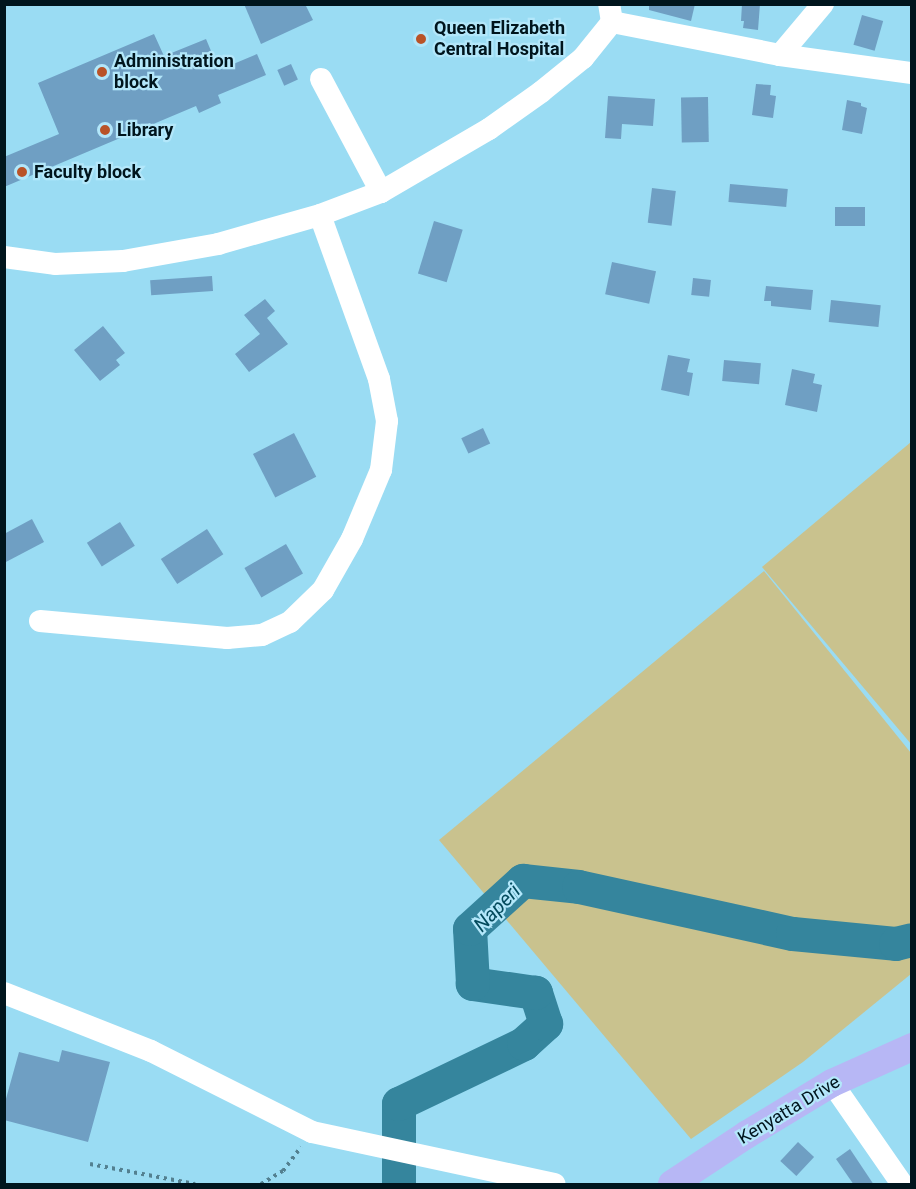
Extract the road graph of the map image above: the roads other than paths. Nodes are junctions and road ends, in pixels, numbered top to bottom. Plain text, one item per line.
1 (823, 4) edge
2 (610, 13) edge
3 (780, 56) junction
4 (912, 73) edge
5 (321, 79) dead end
6 (381, 192) junction
7 (320, 215) junction
8 (4, 257) edge
9 (40, 621) dead end
10 (4, 993) edge
11 (912, 1047) edge
12 (832, 1083) junction
13 (686, 1180) edge
14 (554, 1185) edge
15 (902, 1185) edge

1 - 3 street
2 - 3 street
2 - 6 street
3 - 4 street
5 - 6 street
6 - 7 street
7 - 8 street
7 - 9 street
10 - 14 street
11 - 12 main road, Kenyatta Drive
12 - 13 main road, Kenyatta Drive
12 - 15 street

